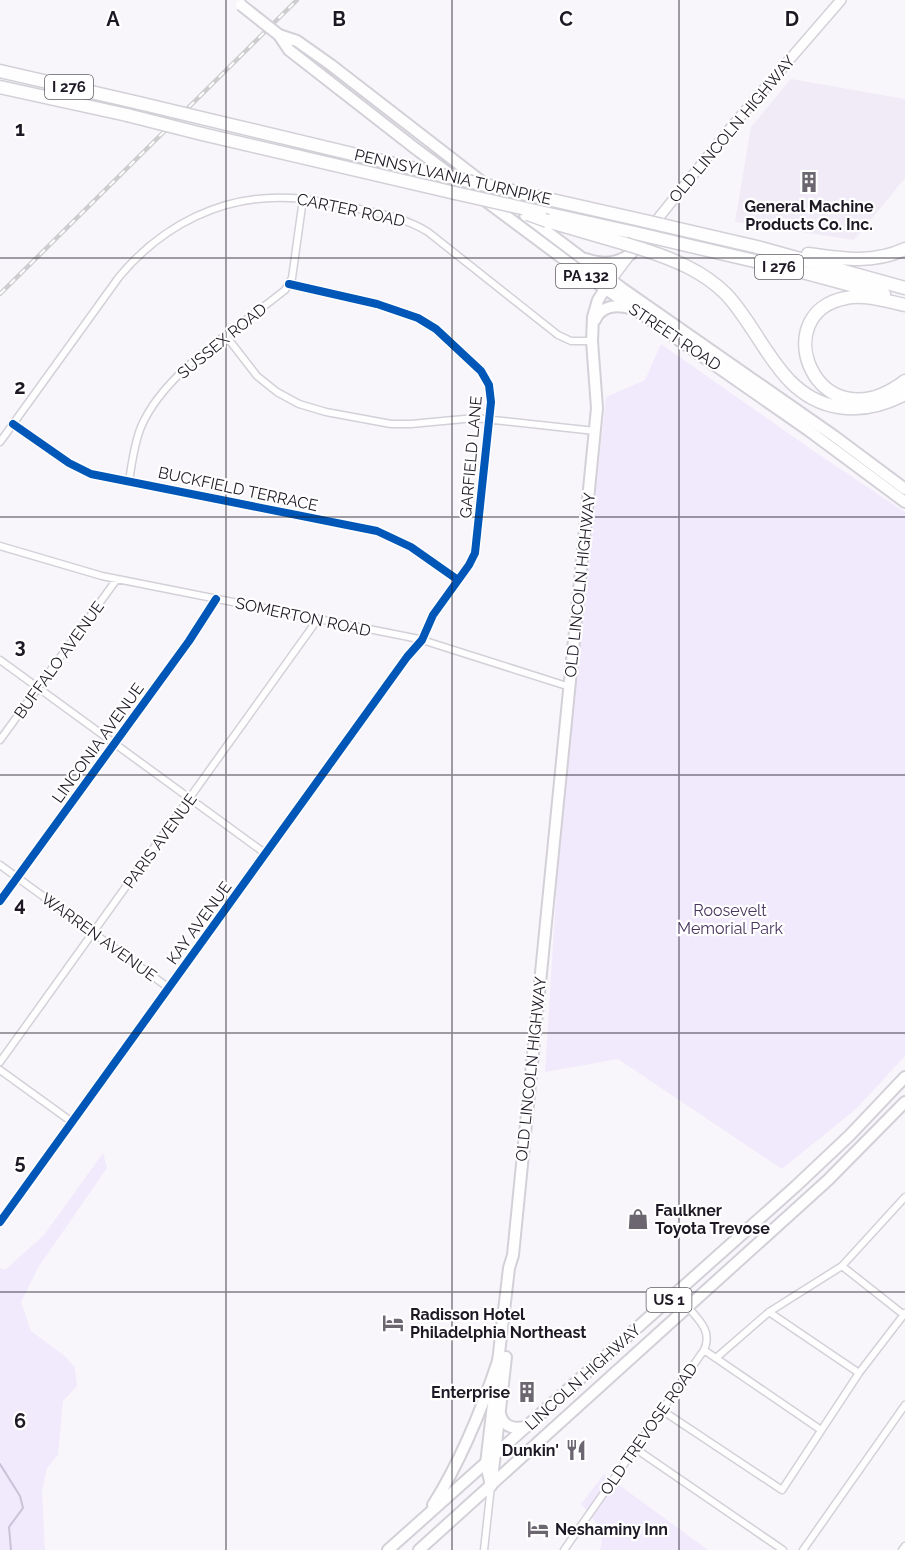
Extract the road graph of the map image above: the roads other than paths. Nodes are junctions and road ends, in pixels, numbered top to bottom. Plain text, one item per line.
1 (841, 0) edge
2 (237, 3) edge
3 (279, 35) junction
4 (0, 72) edge
5 (0, 87) edge
6 (303, 199) junction
7 (543, 217) junction
8 (757, 247) junction
9 (633, 249) junction
10 (905, 249) edge
11 (576, 254) junction
12 (289, 284) junction
13 (608, 285) junction
14 (905, 288) edge
15 (905, 300) edge
16 (905, 305) edge
17 (634, 309) junction
18 (592, 335) junction
19 (226, 336) junction
20 (905, 381) edge
21 (905, 394) edge
22 (489, 420) junction
23 (13, 424) junction
24 (595, 431) junction
25 (0, 442) edge
26 (129, 481) junction
27 (905, 489) edge
28 (905, 502) edge
29 (0, 546) edge
30 (117, 579) junction
31 (458, 580) junction
32 (216, 599) junction
33 (318, 619) junction
34 (422, 640) junction
35 (0, 660) edge
36 (570, 687) junction
37 (38, 688) junction
38 (0, 740) edge
39 (114, 743) junction
40 (190, 798) junction
41 (266, 855) junction
42 (0, 866) edge
43 (17, 877) junction
44 (0, 901) edge
45 (93, 933) junction
46 (169, 988) junction
47 (0, 1062) edge
48 (0, 1070) edge
49 (905, 1077) edge
50 (905, 1102) edge
51 (72, 1122) junction
52 (905, 1197) edge
53 (0, 1222) edge
54 (513, 1255) junction
55 (842, 1266) junction
56 (687, 1306) junction
57 (769, 1312) junction
58 (904, 1314) edge
59 (704, 1350) junction
60 (499, 1358) junction
61 (716, 1358) junction
62 (859, 1373) junction
63 (905, 1405) edge
64 (663, 1411) junction
65 (500, 1414) junction
66 (528, 1426) junction
67 (821, 1430) junction
68 (636, 1449) junction
69 (495, 1456) junction
70 (486, 1464) junction
71 (490, 1485) junction
72 (427, 1515) junction
73 (388, 1550) edge
74 (419, 1550) edge
75 (484, 1550) edge
76 (564, 1550) edge
77 (783, 1550) edge
78 (803, 1550) edge

1 - 9 main road, OLD LINCOLN HIGHWAY
2 - 3 main road, STREET ROAD / PA 132, bridge
3 - 11 main road, STREET ROAD / PA 132
3 - 13 main road, STREET ROAD / PA 132
4 - 8 highway, PENNSYLVANIA TURNPIKE / I 276, bridge
5 - 7 highway, PENNSYLVANIA TURNPIKE / I 276, bridge
6 - 12 street
6 - 18 street, CARTER ROAD
6 - 23 street, CARTER ROAD
7 - 9 highway
7 - 15 highway, PENNSYLVANIA TURNPIKE / I 276, bridge
8 - 10 highway
8 - 14 highway, PENNSYLVANIA TURNPIKE / I 276
9 - 11 main road
9 - 13 main road, OLD LINCOLN HIGHWAY
9 - 21 highway
11 - 13 main road, STREET ROAD / PA 132
12 - 19 street, SUSSEX ROAD
12 - 22 street, GARFIELD LANE
13 - 17 main road, STREET ROAD / PA 132
13 - 18 main road, OLD LINCOLN HIGHWAY
13 - 27 main road, STREET ROAD / PA 132
16 - 20 highway
17 - 18 main road
17 - 28 main road, STREET ROAD / PA 132
18 - 24 main road, OLD LINCOLN HIGHWAY
19 - 22 street
19 - 26 street, SUSSEX ROAD
22 - 24 street
22 - 31 street, GARFIELD LANE
23 - 25 street, CARTER ROAD
23 - 26 street, BUCKFIELD TERRACE
24 - 36 main road, OLD LINCOLN HIGHWAY
26 - 31 street, BUCKFIELD TERRACE
29 - 30 street, SOMERTON ROAD
30 - 32 street, SOMERTON ROAD
30 - 37 street, BUFFALO AVENUE
31 - 34 street, GARFIELD LANE
32 - 33 street, SOMERTON ROAD
32 - 39 street, LINCONIA AVENUE
33 - 34 street, SOMERTON ROAD
33 - 40 street, PARIS AVENUE
34 - 36 street, SOMERTON ROAD
34 - 41 street, KAY AVENUE
35 - 37 street
36 - 54 main road, OLD LINCOLN HIGHWAY
37 - 38 street, BUFFALO AVENUE
37 - 39 street
39 - 40 street
39 - 43 street, LINCONIA AVENUE
40 - 41 street
40 - 45 street, PARIS AVENUE
41 - 46 street, KAY AVENUE
42 - 43 street, WARREN AVENUE
43 - 44 street, LINCONIA AVENUE
43 - 45 street, WARREN AVENUE
45 - 46 street, WARREN AVENUE
45 - 47 street, PARIS AVENUE
46 - 51 street, KAY AVENUE
48 - 51 street
49 - 66 main road, LINCOLN HIGHWAY / US 1
50 - 56 main road, LINCOLN HIGHWAY / US 1
51 - 53 street, KAY AVENUE
52 - 55 street
54 - 60 main road, OLD LINCOLN HIGHWAY
54 - 65 main road, OLD LINCOLN HIGHWAY
55 - 57 street
55 - 58 street
56 - 59 street, OLD TREVOSE ROAD
56 - 71 main road, LINCOLN HIGHWAY / US 1
57 - 61 street
57 - 62 street
58 - 62 street
59 - 61 street
59 - 64 street, OLD TREVOSE ROAD
60 - 70 main road, OLD LINCOLN HIGHWAY
60 - 72 main road
61 - 67 street
62 - 67 street
63 - 78 street
64 - 67 street
64 - 68 street, OLD TREVOSE ROAD
65 - 66 main road
65 - 69 main road, OLD LINCOLN HIGHWAY
66 - 69 main road, LINCOLN HIGHWAY / US 1
68 - 76 street, OLD TREVOSE ROAD
68 - 77 street
69 - 70 main road, LINCOLN HIGHWAY / US 1
69 - 71 main road, OLD LINCOLN HIGHWAY
70 - 71 main road, OLD LINCOLN HIGHWAY
70 - 72 main road, LINCOLN HIGHWAY / US 1
71 - 74 main road, LINCOLN HIGHWAY / US 1
71 - 75 street, OLD LINCOLN HIGHWAY
72 - 73 main road, LINCOLN HIGHWAY / US 1

